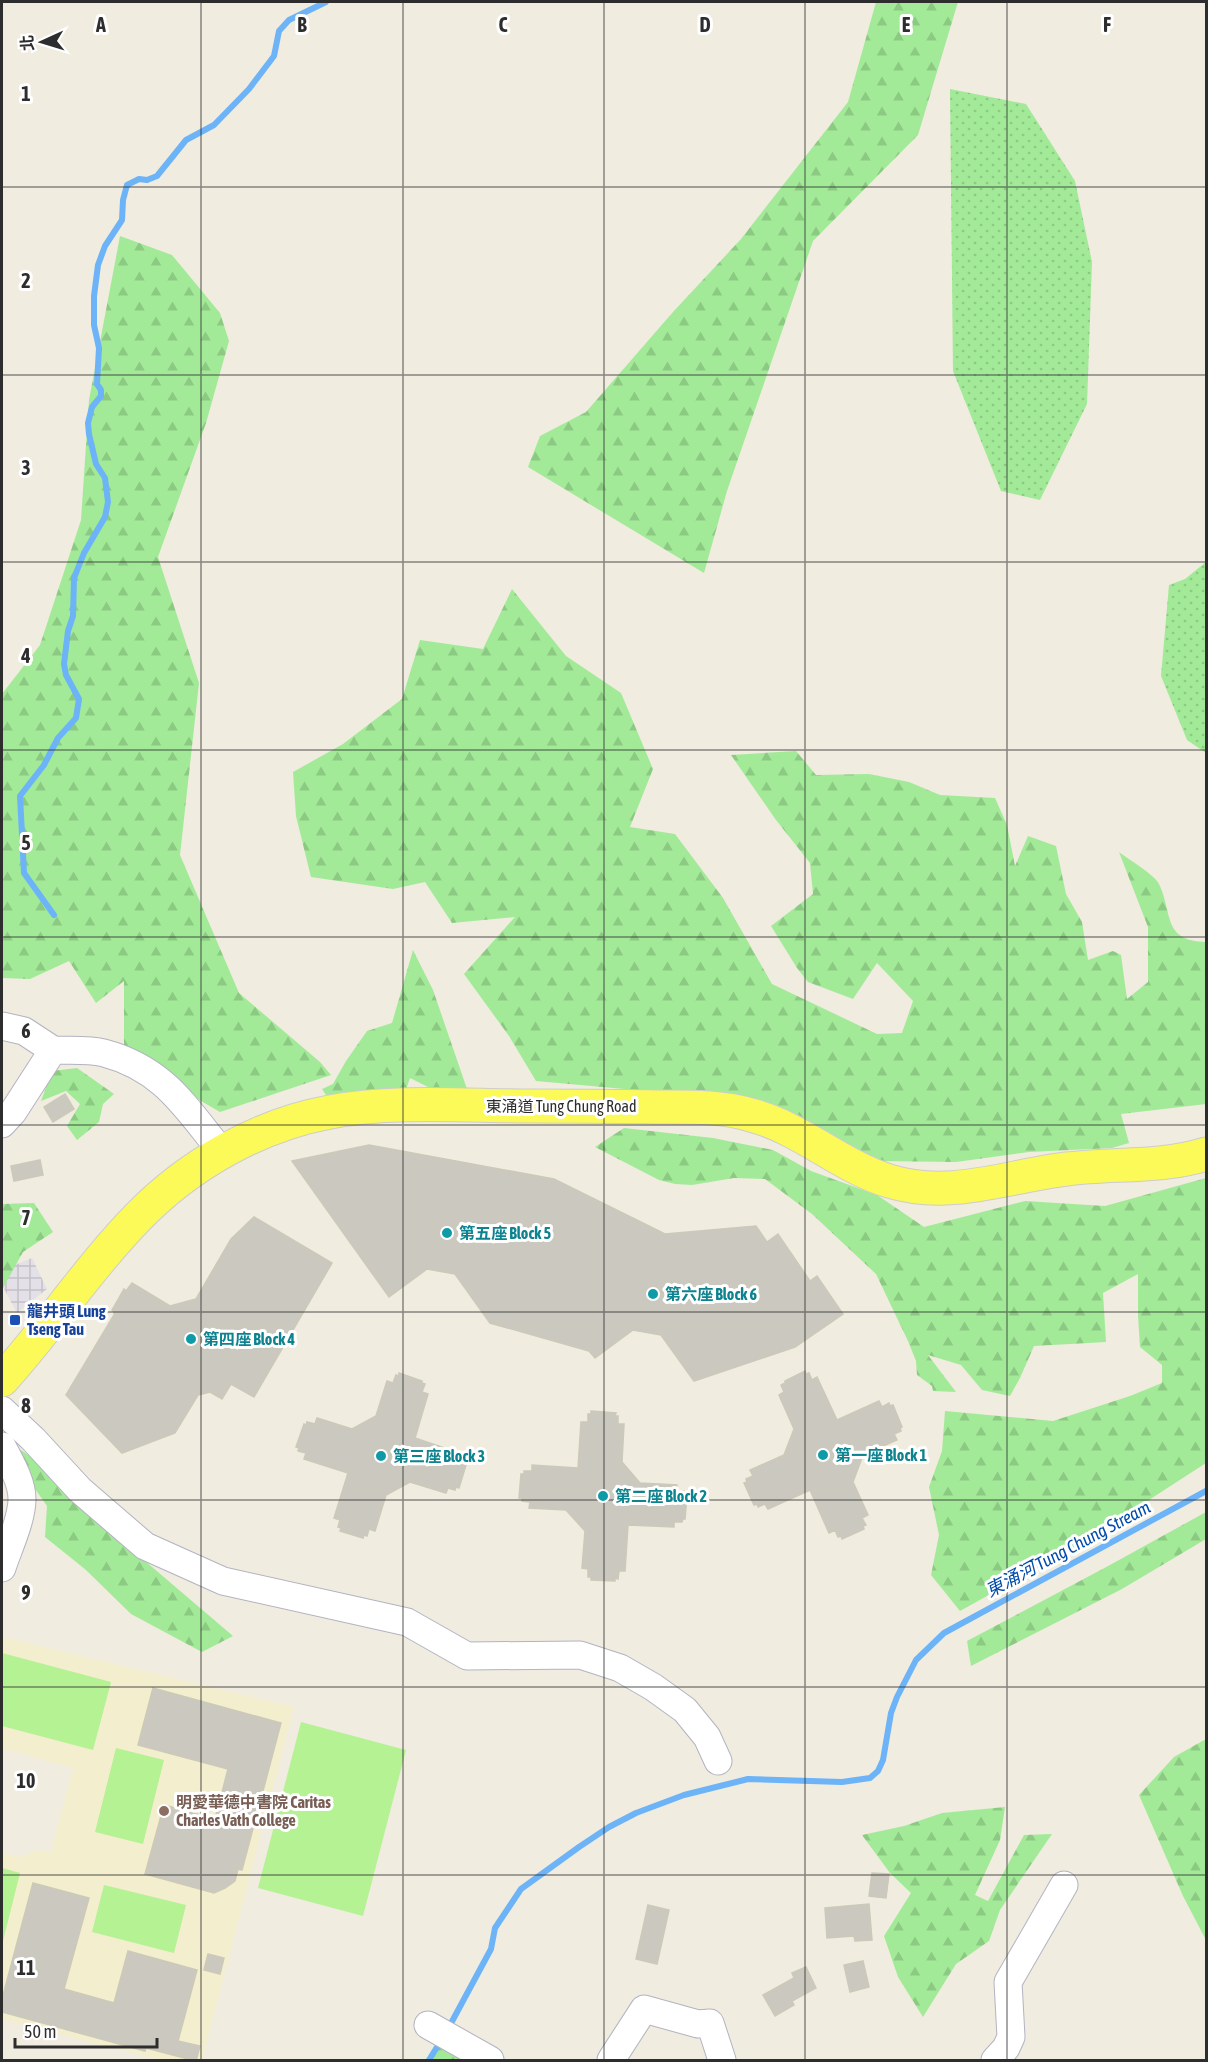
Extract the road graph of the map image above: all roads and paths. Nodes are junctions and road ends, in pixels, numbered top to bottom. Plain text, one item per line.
1 (2, 1026) edge
2 (53, 1050) junction
3 (2, 1124) edge
4 (222, 1152) junction
5 (1206, 1154) edge
6 (2, 1380) edge
7 (2, 1410) edge
8 (2, 1446) edge
9 (2, 1568) edge
10 (718, 1761) dead end
11 (1064, 1885) dead end
12 (440, 2031) dead end
13 (490, 2061) edge
14 (611, 2061) edge
15 (722, 2061) edge
16 (995, 2061) edge

1 - 2 street
2 - 3 street
2 - 4 street
4 - 5 main road, 東涌道 Tung Chung Road
4 - 6 main road, 東涌道 Tung Chung Road
7 - 10 street
8 - 9 street
11 - 16 street
12 - 13 street
14 - 15 street

